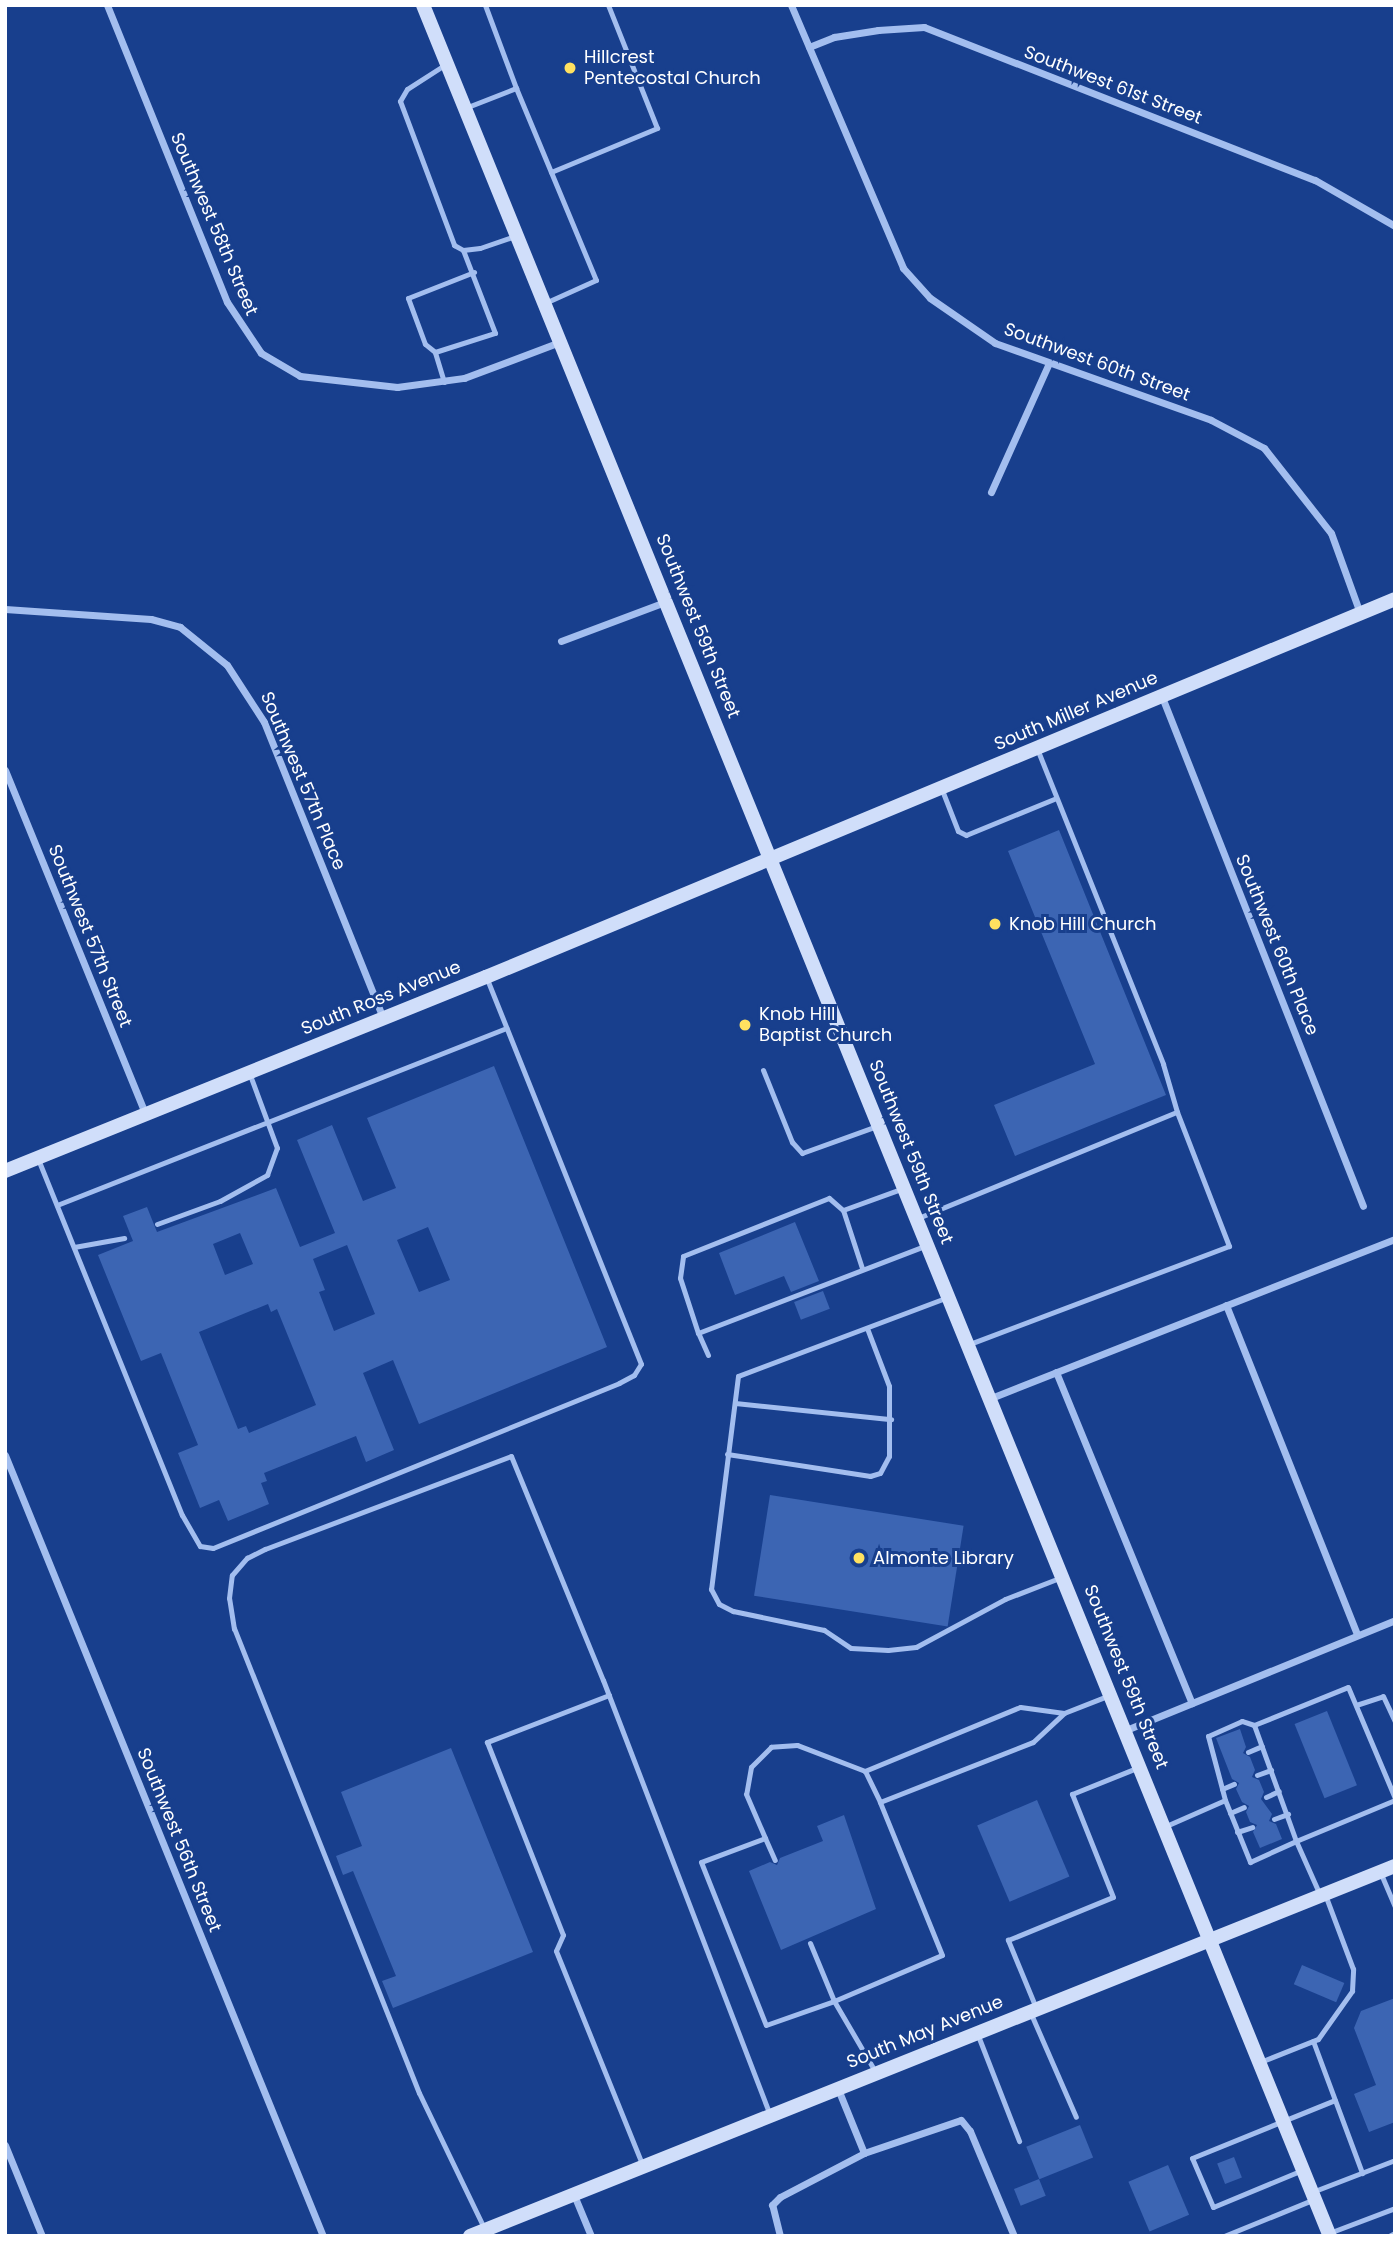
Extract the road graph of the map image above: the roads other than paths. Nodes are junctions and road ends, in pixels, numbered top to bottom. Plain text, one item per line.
1 (107, 5) edge
2 (423, 5) edge
3 (485, 5) edge
4 (608, 5) edge
5 (790, 5) edge
6 (809, 47) junction
7 (447, 64) junction
8 (516, 88) junction
9 (465, 108) junction
10 (551, 172) junction
11 (1395, 226) edge
12 (517, 235) junction
13 (463, 250) junction
14 (474, 272) junction
15 (545, 303) junction
16 (561, 342) junction
17 (435, 352) junction
18 (1049, 363) junction
19 (444, 382) junction
20 (991, 492) dead end
21 (1395, 598) edge
22 (667, 602) junction
23 (5, 609) edge
24 (1360, 613) junction
25 (561, 641) dead end
26 (1161, 696) junction
27 (1037, 748) junction
28 (5, 770) edge
29 (941, 788) junction
30 (1056, 798) junction
31 (771, 859) junction
32 (486, 977) junction
33 (383, 1018) junction
34 (506, 1028) junction
35 (763, 1070) dead end
36 (249, 1072) junction
37 (1177, 1112) junction
38 (145, 1113) junction
39 (270, 1124) junction
40 (880, 1125) junction
41 (38, 1157) junction
42 (5, 1171) edge
43 (905, 1187) junction
44 (57, 1205) junction
45 (1363, 1206) dead end
46 (843, 1210) junction
47 (918, 1218) junction
48 (157, 1224) dead end
49 (124, 1238) dead end
50 (1395, 1239) edge
51 (929, 1245) junction
52 (74, 1247) junction
53 (862, 1268) junction
54 (950, 1296) junction
55 (1226, 1305) junction
56 (867, 1328) junction
57 (698, 1333) junction
58 (969, 1344) junction
59 (708, 1355) dead end
60 (1056, 1372) junction
61 (991, 1398) junction
62 (735, 1403) junction
63 (891, 1419) junction
64 (727, 1454) junction
65 (5, 1455) edge
66 (1064, 1576) junction
67 (1395, 1620) edge
68 (1357, 1635) junction
69 (1112, 1694) junction
70 (609, 1695) junction
71 (1192, 1703) junction
72 (1356, 1705) junction
73 (1064, 1713) junction
74 (1395, 1722) edge
75 (1254, 1725) junction
76 (1126, 1730) junction
77 (1262, 1746) junction
78 (1248, 1752) dead end
79 (1225, 1761) dead end
80 (1216, 1765) junction
81 (1141, 1766) junction
82 (1271, 1769) junction
83 (865, 1771) junction
84 (1257, 1775) dead end
85 (1234, 1784) dead end
86 (1222, 1788) junction
87 (1279, 1791) junction
88 (1266, 1797) dead end
89 (1395, 1799) edge
90 (1225, 1800) junction
91 (880, 1802) junction
92 (1244, 1807) dead end
93 (1230, 1813) junction
94 (1287, 1814) junction
95 (1274, 1819) dead end
96 (1166, 1826) junction
97 (1251, 1827) dead end
98 (1237, 1832) junction
99 (765, 1838) junction
100 (1296, 1841) junction
101 (775, 1860) dead end
102 (1395, 1866) edge
103 (1380, 1871) junction
104 (1322, 1894) junction
105 (1395, 1908) edge
106 (1210, 1938) junction
107 (810, 1943) dead end
108 (834, 2001) junction
109 (1033, 2010) junction
110 (976, 2032) junction
111 (1312, 2041) junction
112 (1260, 2062) junction
113 (876, 2073) junction
114 (837, 2088) junction
115 (1335, 2100) junction
116 (771, 2115) junction
117 (1076, 2117) dead end
118 (1283, 2120) junction
119 (1019, 2141) dead end
120 (5, 2145) edge
121 (864, 2153) junction
122 (1395, 2160) edge
123 (643, 2166) junction
124 (1303, 2170) junction
125 (1362, 2173) junction
126 (573, 2195) junction
127 (1313, 2195) junction
128 (1395, 2208) edge
129 (485, 2230) junction
130 (1395, 2233) edge
131 (1329, 2235) edge
132 (42, 2236) edge
133 (323, 2236) edge
134 (470, 2236) edge
135 (591, 2236) edge
136 (780, 2236) edge
137 (1014, 2236) edge
138 (1224, 2236) edge
139 (1389, 2236) edge

1 - 19 street, Southwest 58th Street
2 - 7 main road, Southwest 59th Street
3 - 8 lane
4 - 10 lane
5 - 6 street, Southwest 60th Street
6 - 11 street, Southwest 61st Street
6 - 18 street, Southwest 60th Street
7 - 9 main road, Southwest 59th Street
7 - 13 lane
8 - 9 lane
8 - 10 lane
9 - 12 main road, Southwest 59th Street
10 - 15 lane
12 - 13 lane
12 - 15 main road, Southwest 59th Street
13 - 14 lane
14 - 17 lane
14 - 17 lane
15 - 16 main road, Southwest 59th Street
16 - 19 street, Southwest 58th Street
16 - 22 main road, Southwest 59th Street
17 - 19 lane
18 - 20 street
18 - 24 street, Southwest 60th Street
21 - 24 main road, South Miller Avenue
22 - 25 street
22 - 31 main road, Southwest 59th Street
23 - 33 street, Southwest 57th Place
24 - 26 main road, South Miller Avenue
26 - 27 main road, South Miller Avenue
26 - 45 street, Southwest 60th Place
27 - 29 main road, South Miller Avenue
27 - 30 lane
28 - 38 street, Southwest 57th Street
29 - 30 lane
29 - 31 main road, South Miller Avenue
30 - 37 lane
31 - 32 main road, South Ross Avenue
31 - 40 main road, Southwest 59th Street
32 - 33 main road, South Ross Avenue
32 - 34 lane
33 - 36 main road, South Ross Avenue
34 - 39 lane
34 - 52 lane
35 - 40 lane
36 - 38 main road, South Ross Avenue
36 - 39 lane
37 - 47 lane
37 - 58 lane
38 - 41 main road, South Ross Avenue
39 - 44 lane
39 - 48 lane
40 - 43 main road, Southwest 59th Street
41 - 42 main road, South Ross Avenue
41 - 44 lane
43 - 46 lane
43 - 47 main road, Southwest 59th Street
44 - 52 lane
46 - 53 lane
46 - 57 lane
47 - 51 main road, Southwest 59th Street
49 - 52 lane
50 - 55 street
51 - 53 lane
51 - 54 main road, Southwest 59th Street
53 - 57 lane
54 - 56 lane
54 - 58 main road, Southwest 59th Street
55 - 60 street
55 - 68 street
56 - 62 lane
56 - 63 lane
57 - 59 lane
58 - 61 main road, Southwest 59th Street
60 - 61 street
60 - 71 street
61 - 66 main road, Southwest 59th Street
62 - 63 lane
62 - 64 lane
63 - 64 lane
64 - 66 lane
65 - 133 street, Southwest 56th Street
66 - 69 main road, Southwest 59th Street
67 - 68 street
68 - 71 street
69 - 73 lane
69 - 76 main road, Southwest 59th Street
70 - 116 lane
70 - 123 lane
70 - 129 lane
71 - 76 street
72 - 74 lane
72 - 75 lane
72 - 89 lane
73 - 83 lane
73 - 91 lane
75 - 77 lane
75 - 80 lane
76 - 81 main road, Southwest 59th Street
77 - 78 lane
77 - 82 lane
79 - 80 lane
80 - 86 lane
81 - 96 main road, Southwest 59th Street
81 - 109 lane
82 - 84 lane
82 - 87 lane
83 - 91 lane
83 - 99 lane
85 - 86 lane
86 - 90 lane
87 - 88 lane
87 - 94 lane
89 - 100 lane
90 - 93 lane
90 - 96 lane
91 - 108 lane
92 - 93 lane
93 - 98 lane
94 - 95 lane
94 - 100 lane
96 - 106 main road, Southwest 59th Street
97 - 98 lane
98 - 100 lane
99 - 101 lane
99 - 108 lane
100 - 104 lane
102 - 103 main road, South May Avenue
103 - 104 main road, South May Avenue
103 - 105 lane
104 - 106 main road, South May Avenue
104 - 111 lane
106 - 109 main road, South May Avenue
106 - 112 main road, Southwest 59th Street
107 - 108 lane
108 - 113 lane
109 - 110 main road, South May Avenue
109 - 117 lane
110 - 113 main road, South May Avenue
110 - 119 lane
111 - 112 lane
111 - 115 lane
112 - 118 main road, Southwest 59th Street
113 - 114 main road, South May Avenue
114 - 116 main road, South May Avenue
114 - 121 street
115 - 118 lane
115 - 125 lane
116 - 123 main road, South May Avenue
118 - 124 main road, Southwest 59th Street
118 - 124 lane
120 - 132 street
121 - 136 street
121 - 137 street
122 - 125 lane
123 - 126 main road, South May Avenue
124 - 127 main road, Southwest 59th Street
125 - 127 lane
126 - 129 main road, South May Avenue
126 - 135 street
127 - 131 main road, Southwest 59th Street
127 - 138 lane
128 - 131 lane
129 - 134 main road, South May Avenue
130 - 139 lane

